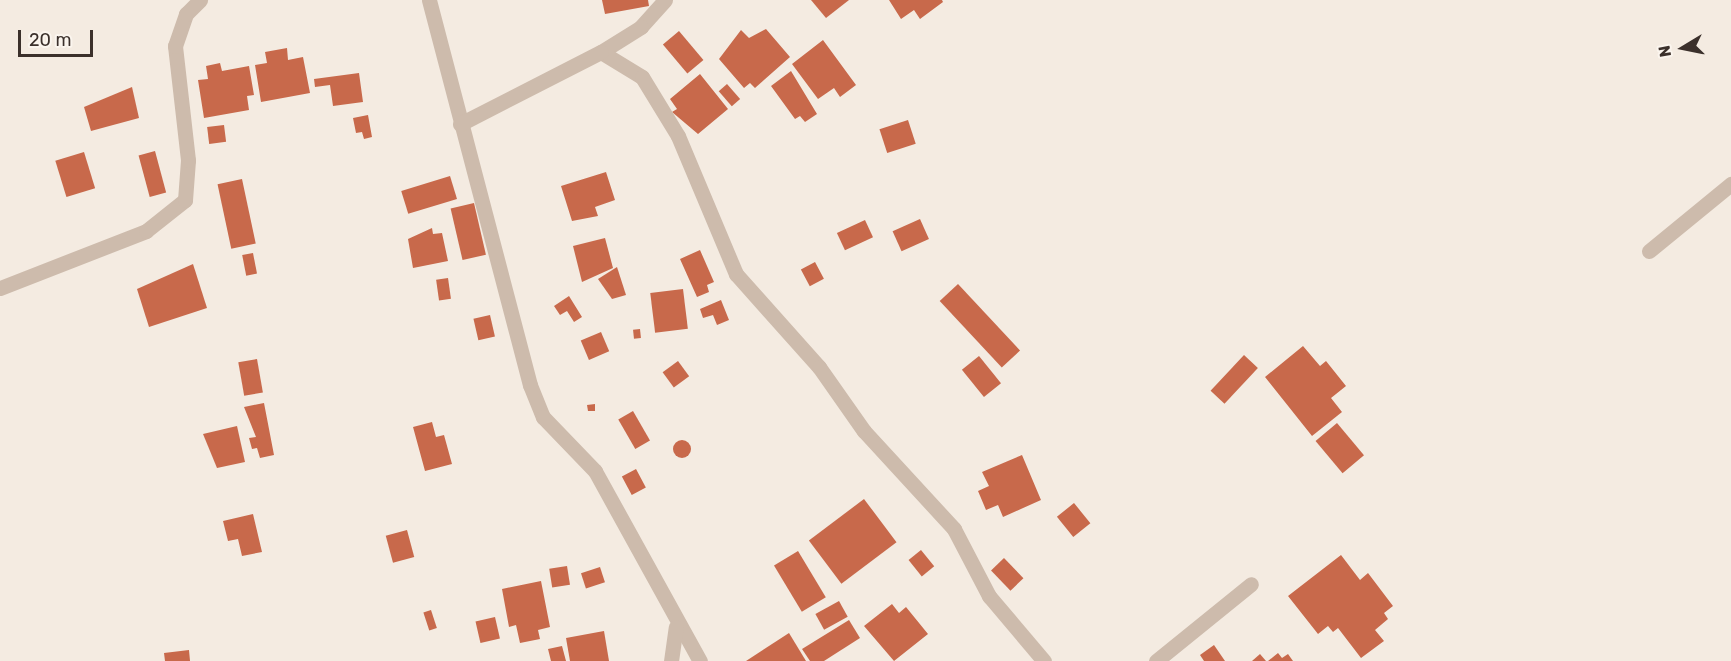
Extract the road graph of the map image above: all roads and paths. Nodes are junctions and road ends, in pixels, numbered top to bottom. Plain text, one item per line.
1 (200, 0) edge
2 (429, 0) edge
3 (665, 0) edge
4 (601, 52) junction
5 (460, 124) junction
6 (1731, 184) edge
7 (1649, 251) dead end
8 (0, 288) edge
9 (1251, 584) dead end
10 (676, 627) junction
11 (671, 661) edge
12 (700, 661) edge
13 (1044, 661) edge
14 (1156, 661) edge

1 - 8 street
2 - 5 street
3 - 4 street
4 - 5 street
4 - 13 street
5 - 10 street
6 - 7 street
9 - 14 street
10 - 11 street
10 - 12 street

